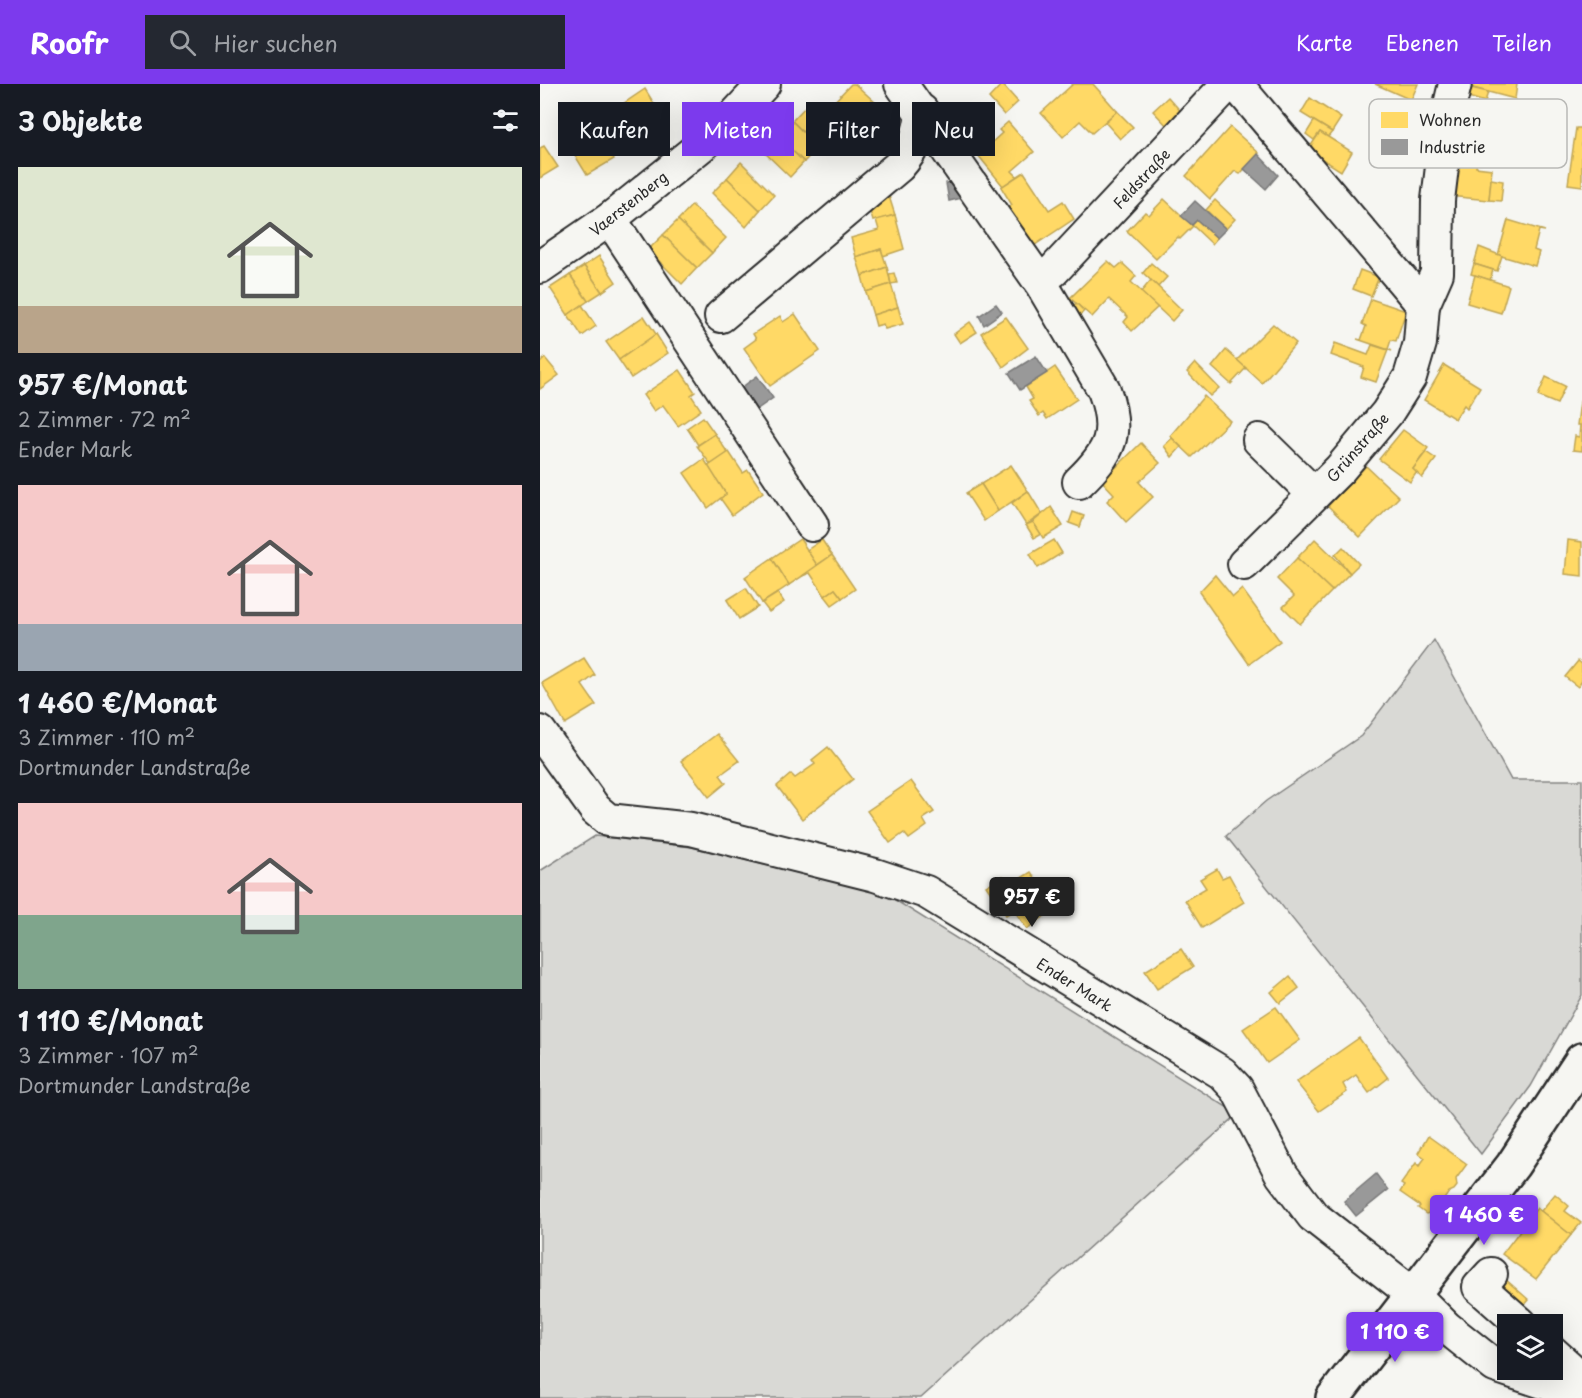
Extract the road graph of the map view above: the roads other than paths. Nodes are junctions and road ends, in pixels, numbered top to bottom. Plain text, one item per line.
1 (764, 84) edge
2 (901, 84) edge
3 (1228, 84) edge
4 (1236, 84) edge
5 (1455, 84) edge
6 (1451, 99) edge
7 (915, 102) edge
8 (912, 151) edge
9 (953, 156) edge
10 (1442, 168) edge
11 (609, 219) junction
12 (540, 267) edge
13 (1053, 271) dead end
14 (1424, 305) junction
15 (721, 315) dead end
16 (1259, 440) dead end
17 (1079, 483) dead end
18 (1314, 494) junction
19 (812, 525) dead end
20 (1244, 564) dead end
21 (540, 732) edge
22 (1582, 1060) edge
23 (1491, 1274) dead end
24 (1414, 1295) junction
25 (1510, 1314) edge
26 (1563, 1362) edge
27 (1582, 1378) edge
28 (1582, 1395) edge
29 (1333, 1398) edge

1 - 11 street, Vaerstenberg
2 - 7 street
3 - 13 street, Feldstraße
4 - 14 street
5 - 6 street, Grünstraße
8 - 15 street
9 - 17 street
10 - 14 street, Grünstraße
11 - 12 street, Vaerstenberg
11 - 19 street
14 - 18 street, Grünstraße
16 - 18 street
18 - 20 street, Grünstraße
21 - 24 street, Ender Mark
22 - 24 main road
23 - 25 street
24 - 28 street, Ender Mark
24 - 29 main road
26 - 27 street

